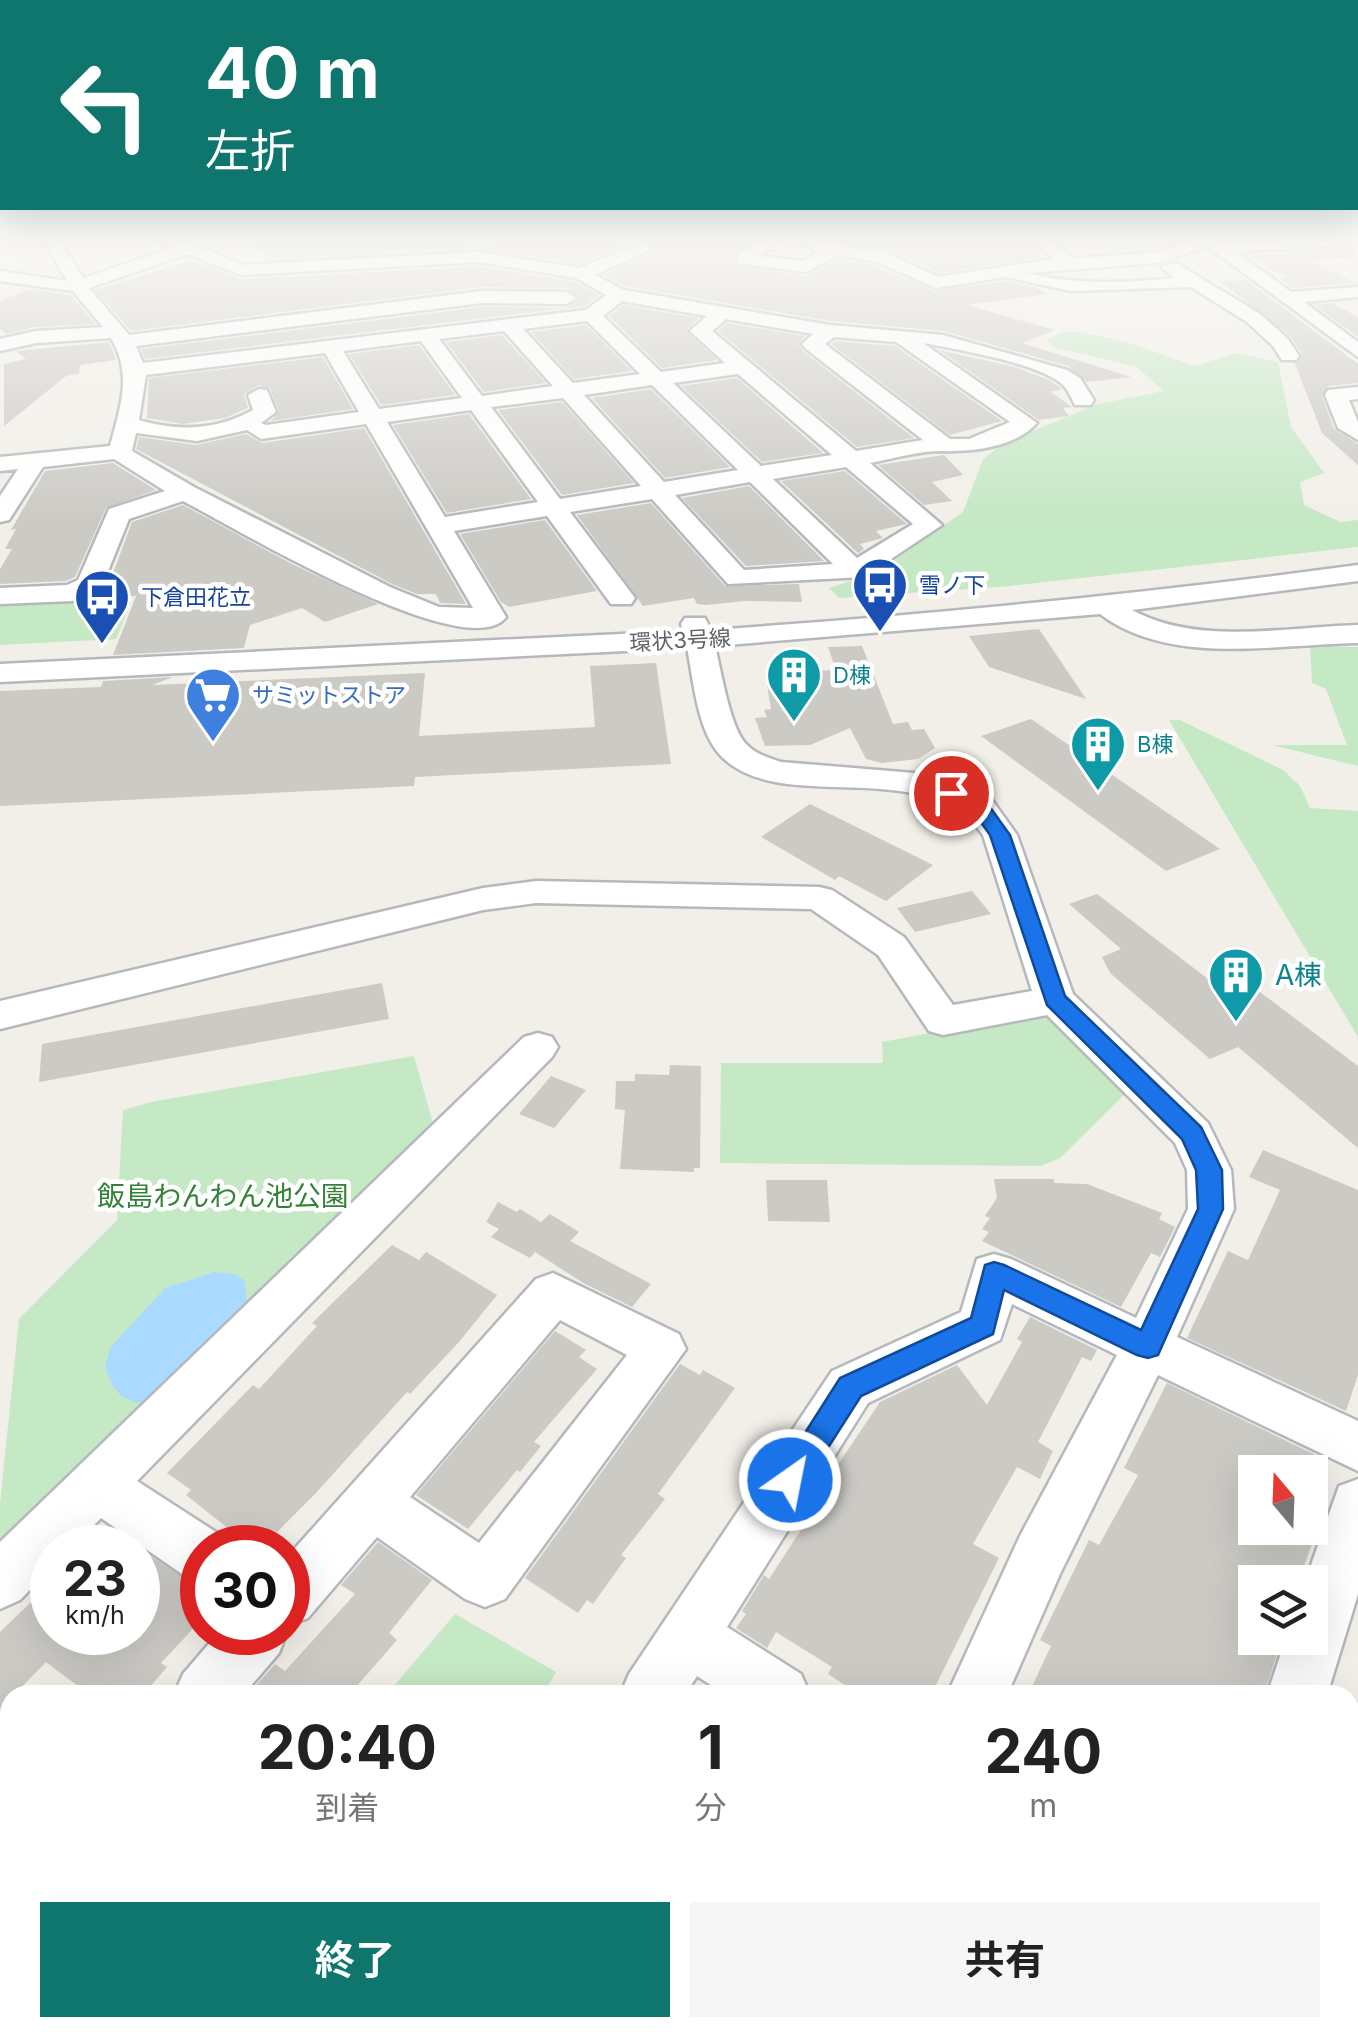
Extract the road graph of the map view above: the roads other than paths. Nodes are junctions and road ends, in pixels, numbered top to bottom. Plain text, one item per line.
1 (115, 331) edge
2 (174, 331) edge
3 (468, 331) edge
4 (514, 331) edge
5 (608, 331) edge
6 (700, 331) edge
7 (830, 331) joint
8 (1267, 331) edge
9 (1332, 331) edge
10 (427, 336) junction
11 (120, 337) junction
12 (901, 338) junction
13 (0, 344) edge
14 (331, 347) junction
15 (1358, 351) edge
16 (1289, 356) dead end
17 (742, 367) junction
18 (136, 370) junction
19 (656, 378) junction
20 (566, 390) junction
21 (1358, 394) edge
22 (260, 395) dead end
23 (1083, 400) dead end
24 (476, 402) junction
25 (373, 417) junction
26 (126, 423) junction
27 (258, 429) dead end
28 (1358, 433) edge
29 (942, 444) junction
30 (120, 452) junction
31 (36, 460) junction
32 (852, 460) junction
33 (0, 464) edge
34 (757, 476) junction
35 (658, 491) junction
36 (185, 492) junction
37 (2, 504) edge
38 (554, 507) junction
39 (439, 526) junction
40 (1358, 559) edge
41 (855, 571) junction
42 (1358, 574) edge
43 (0, 596) edge
44 (621, 598) dead end
45 (1098, 600) junction
46 (696, 632) junction
47 (1358, 634) edge
48 (0, 658) edge
49 (0, 673) edge
50 (1055, 1000) junction
51 (0, 1015) edge
52 (538, 1047) dead end
53 (1148, 1346) junction
54 (1358, 1447) edge
55 (98, 1486) junction
56 (371, 1502) junction
57 (1358, 1504) edge
58 (180, 1540) edge
59 (310, 1573) edge
60 (0, 1582) edge
61 (690, 1637) junction
62 (238, 1655) edge
63 (213, 1685) edge
64 (657, 1685) edge
65 (764, 1685) edge
66 (981, 1685) edge
67 (1300, 1685) edge

1 - 11 street
2 - 11 street
3 - 10 street
4 - 20 street
5 - 19 street
6 - 17 street
7 - 12 street
7 - 29 street
8 - 16 street
9 - 15 street
10 - 14 street
10 - 24 street
11 - 13 street
11 - 18 street
12 - 23 street
12 - 29 street
14 - 18 street
14 - 25 street
17 - 19 street
17 - 32 street
18 - 26 street
19 - 20 street
19 - 34 street
20 - 24 street
20 - 35 street
21 - 28 street
22 - 26 street
24 - 25 street
24 - 38 street
25 - 27 street
25 - 39 street
26 - 30 street
29 - 32 street
30 - 31 street
30 - 36 street
31 - 33 street
31 - 37 street
32 - 34 street
32 - 41 street
34 - 35 street
34 - 41 street
35 - 38 street
35 - 41 street
36 - 39 street
36 - 43 street
38 - 39 street
38 - 44 street
40 - 45 street, 環状3号線
42 - 45 street, 環状3号線
45 - 46 street, 環状3号線
45 - 47 street
46 - 48 street, 環状3号線
46 - 49 street, 環状3号線
46 - 50 street
50 - 51 street
50 - 53 street
52 - 55 street
53 - 54 street
53 - 61 street
53 - 66 street
55 - 58 street
55 - 60 street
56 - 56 street
56 - 59 street
57 - 67 street
61 - 64 street
61 - 65 street
62 - 63 street

